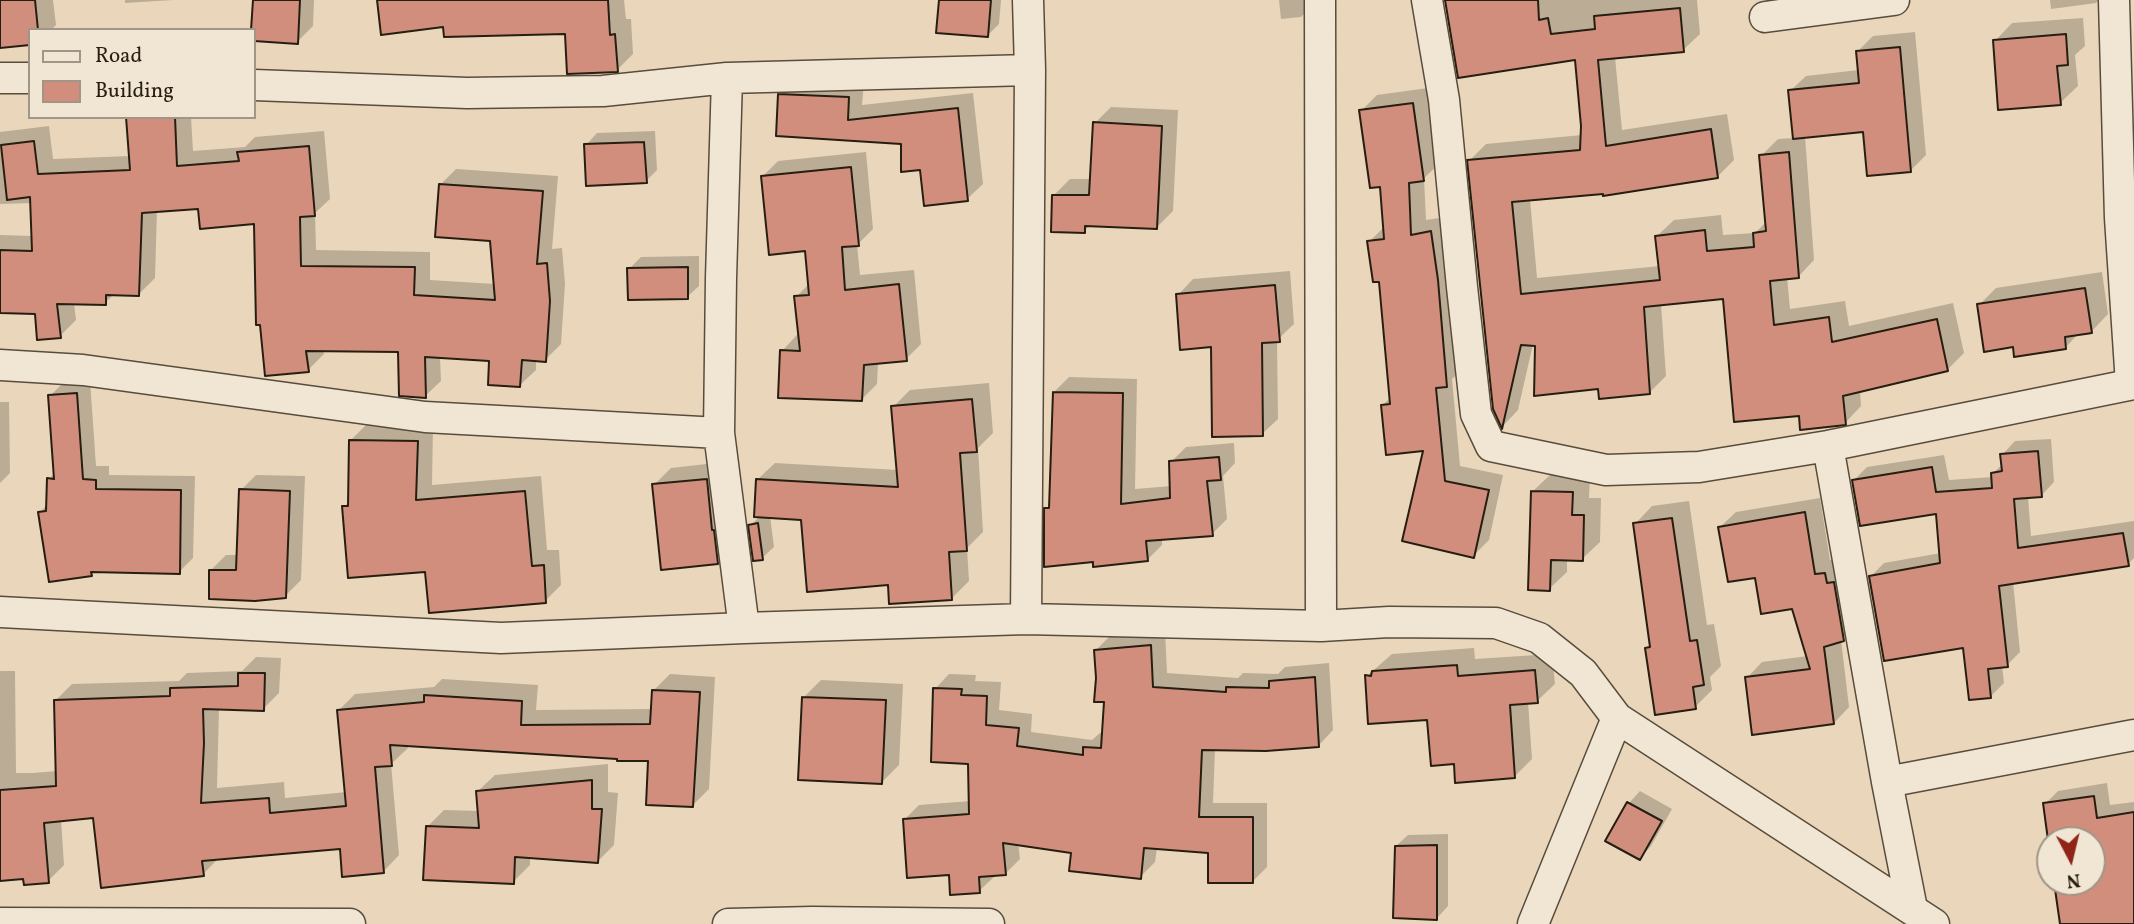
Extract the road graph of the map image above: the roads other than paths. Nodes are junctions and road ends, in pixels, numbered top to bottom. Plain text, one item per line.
1 (1028, 0) edge
2 (1320, 0) edge
3 (1427, 0) edge
4 (1894, 0) edge
5 (2114, 0) edge
6 (1765, 17) dead end
7 (1030, 70) junction
8 (0, 78) edge
9 (28, 78) edge
10 (727, 78) junction
11 (256, 85) edge
12 (0, 365) edge
13 (2133, 384) edge
14 (719, 433) junction
15 (1828, 446) junction
16 (0, 612) edge
17 (1026, 619) junction
18 (1321, 626) junction
19 (744, 628) junction
20 (1617, 718) junction
21 (2134, 735) edge
22 (1887, 782) junction
23 (1923, 917) edge
24 (0, 923) edge
25 (350, 924) edge
26 (728, 924) edge
27 (989, 924) edge
28 (1532, 924) edge

1 - 7 street
2 - 18 street
3 - 15 street
4 - 6 street
5 - 13 street
7 - 10 street
7 - 17 street
8 - 9 street
10 - 11 street
10 - 14 street
12 - 14 street
13 - 15 street
14 - 19 street
15 - 22 street
16 - 19 street
17 - 18 street
17 - 19 street
18 - 20 street
20 - 23 street
20 - 28 street
21 - 22 street
22 - 23 street
24 - 25 street
26 - 27 street

